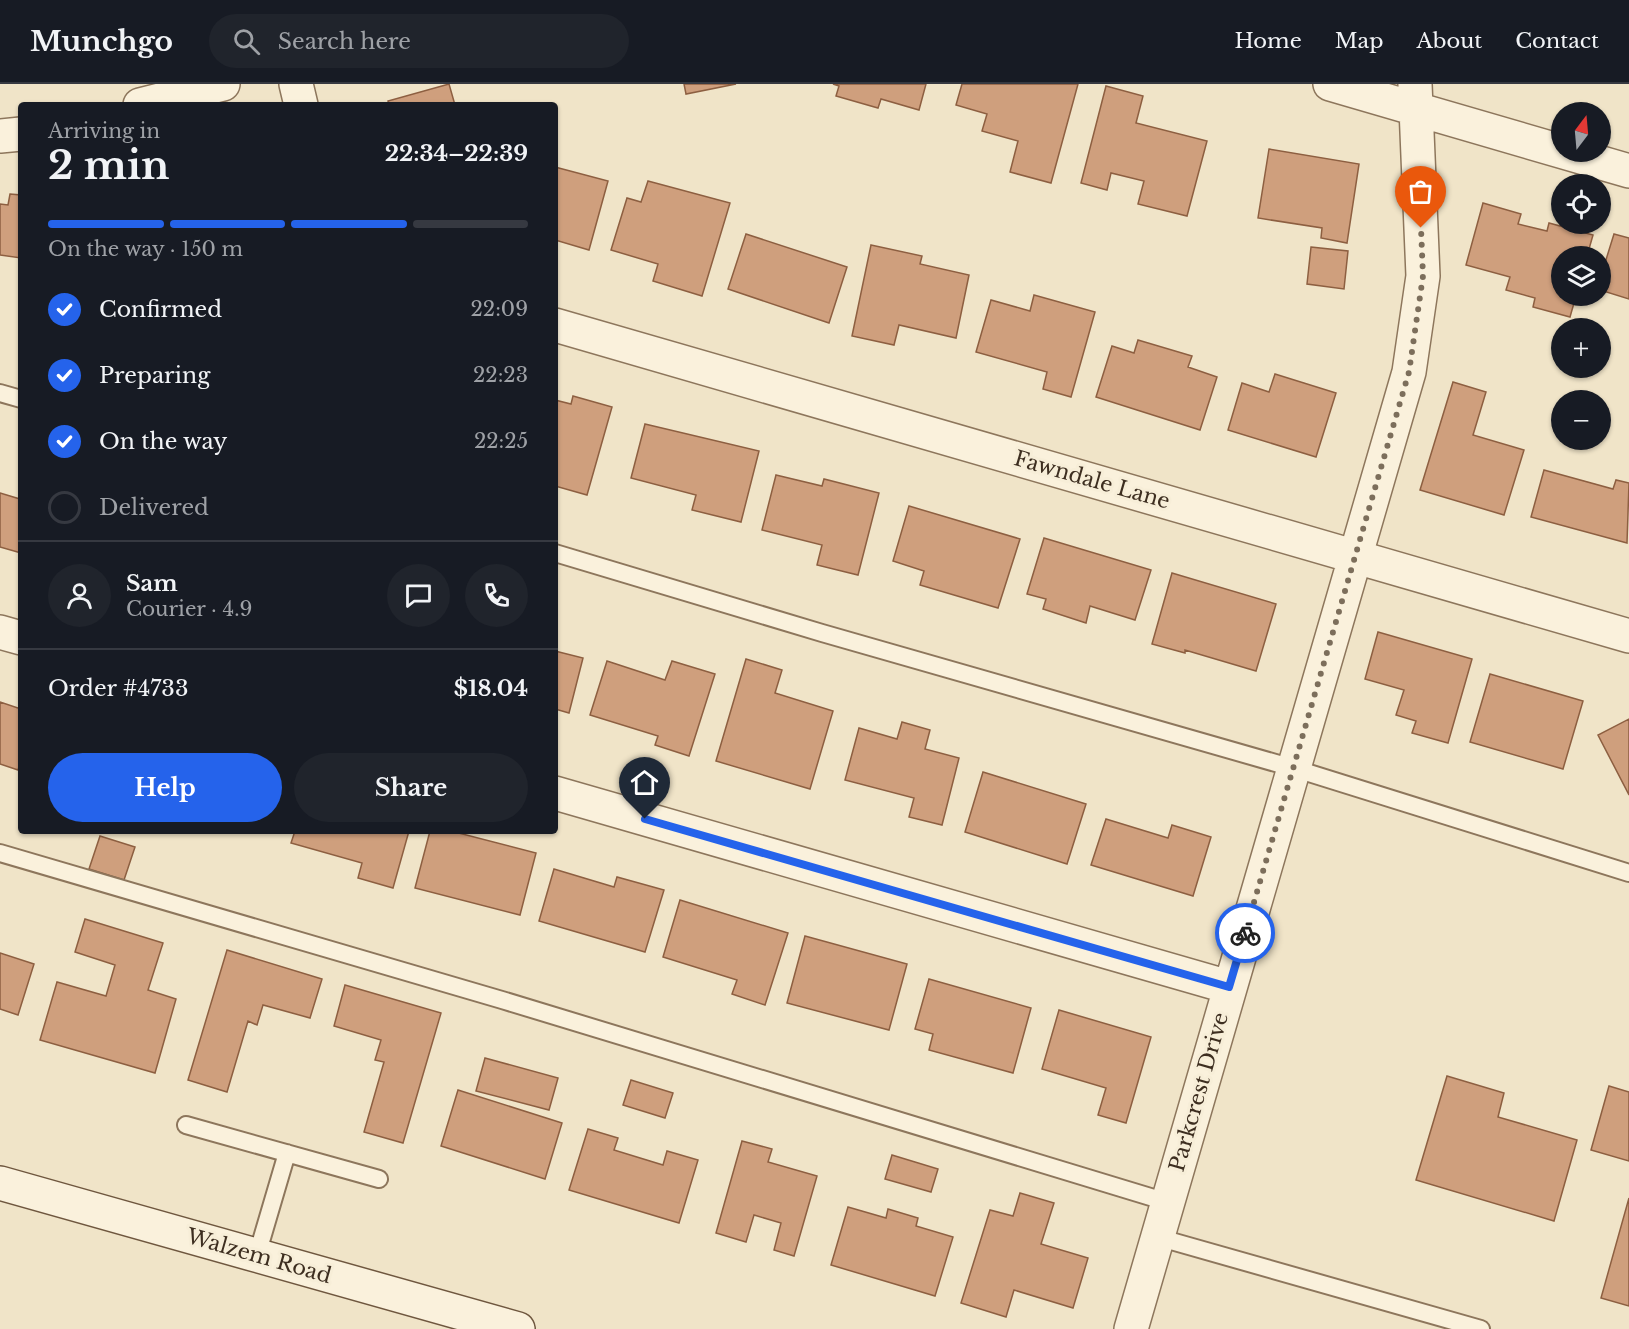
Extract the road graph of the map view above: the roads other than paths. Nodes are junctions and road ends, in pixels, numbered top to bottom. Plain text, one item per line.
1 (223, 84) edge
2 (296, 84) edge
3 (1330, 84) edge
4 (1415, 97) edge
5 (152, 102) edge
6 (299, 102) edge
7 (18, 134) edge
8 (0, 136) edge
9 (1629, 171) edge
10 (558, 326) edge
11 (0, 393) edge
12 (18, 398) edge
13 (558, 554) edge
14 (1355, 556) junction
15 (0, 632) edge
16 (1629, 636) edge
17 (18, 637) edge
18 (1293, 768) junction
19 (558, 794) edge
20 (0, 853) edge
21 (1629, 873) edge
22 (1229, 987) junction
23 (186, 1125) dead end
24 (287, 1153) junction
25 (379, 1179) dead end
26 (0, 1183) edge
27 (1167, 1202) junction
28 (1157, 1237) junction
29 (257, 1255) junction
30 (518, 1329) edge
31 (1131, 1329) edge
32 (1481, 1329) edge

1 - 5 street
2 - 6 street
3 - 4 street
4 - 9 street
4 - 14 street, Parkcrest Drive
7 - 8 street
10 - 14 street, Fawndale Lane
11 - 12 lane
13 - 18 lane
14 - 16 street, Fawndale Lane
14 - 18 street, Parkcrest Drive
15 - 17 street
18 - 21 lane
18 - 22 street, Parkcrest Drive
19 - 22 street
20 - 27 lane
22 - 27 street, Parkcrest Drive
23 - 24 lane
24 - 25 lane
24 - 29 lane
26 - 29 street, Walzem Road
27 - 28 street, Parkcrest Drive
28 - 31 street, Parkcrest Drive
28 - 32 lane
29 - 30 street, Walzem Road

